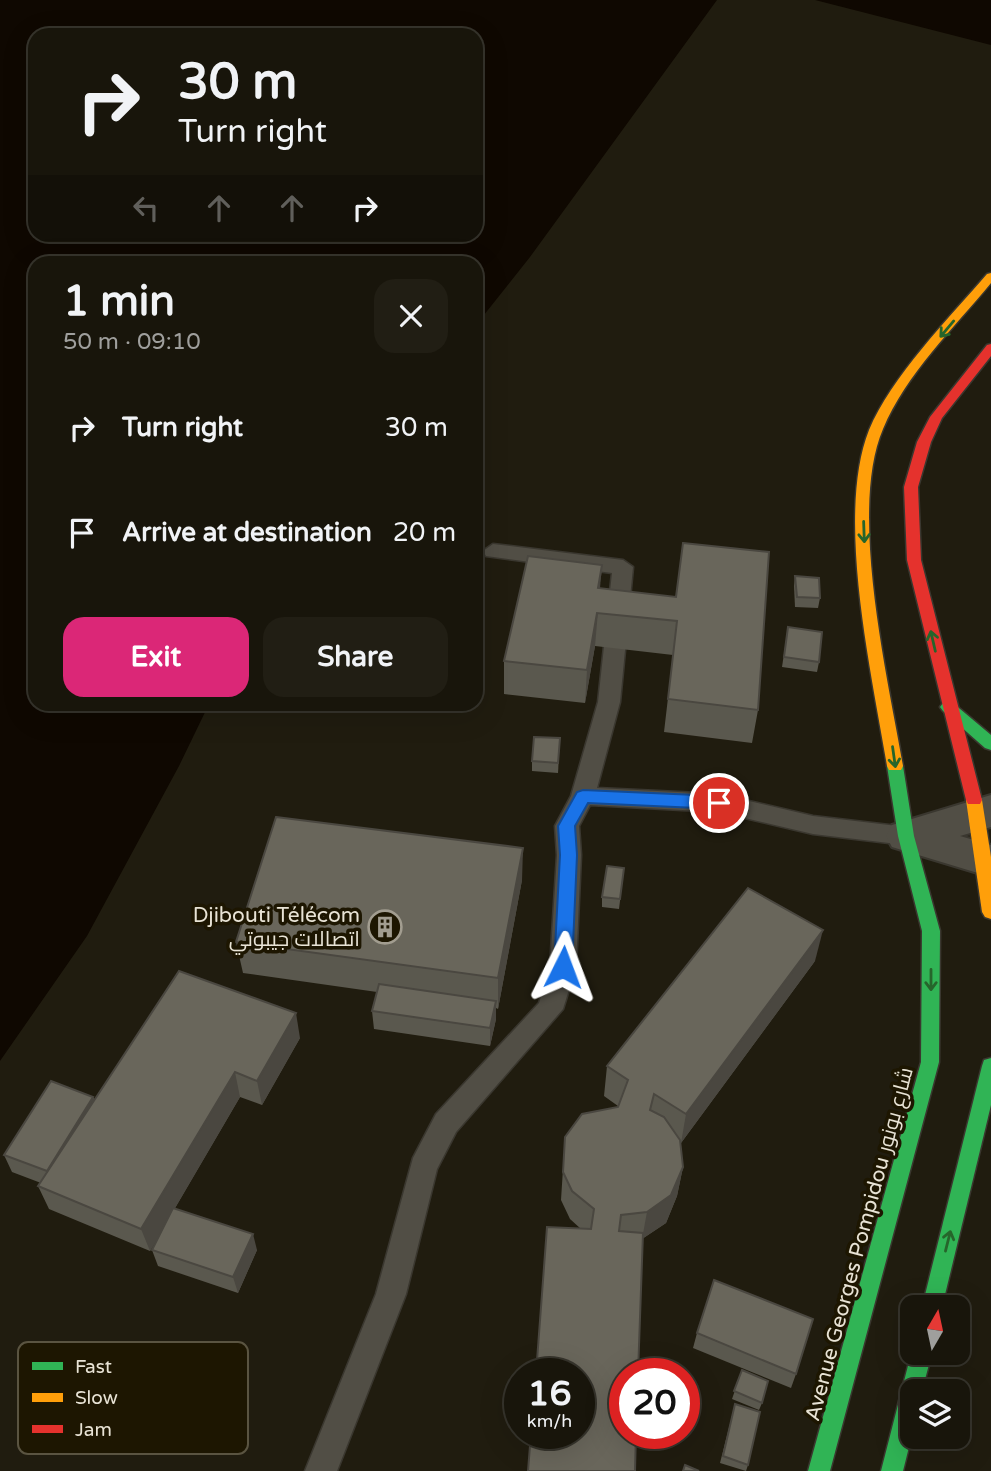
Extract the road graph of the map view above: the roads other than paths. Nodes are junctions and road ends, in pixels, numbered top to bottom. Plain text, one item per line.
1 (991, 276) edge
2 (991, 348) edge
3 (493, 551) dead end
4 (948, 707) junction
5 (991, 744) edge
6 (583, 796) junction
7 (984, 812) edge
8 (906, 836) junction
9 (988, 860) edge
10 (991, 912) edge
11 (991, 1066) edge
12 (935, 1295) edge
13 (918, 1365) edge
14 (321, 1471) edge
15 (819, 1471) edge
16 (892, 1471) edge

1 -> 8 main road, Avenue Georges Pompidou شارع بونور
4 -> 2 main road
3 - 6 lane
4 - 5 main road
4 - 7 main road
6 - 8 lane
6 - 14 lane
7 - 8 street
7 - 9 main road
8 - 9 street
8 -> 15 main road, Avenue Georges Pompidou شارع بونور
9 - 10 main road
12 -> 11 main road
13 - 16 main road

